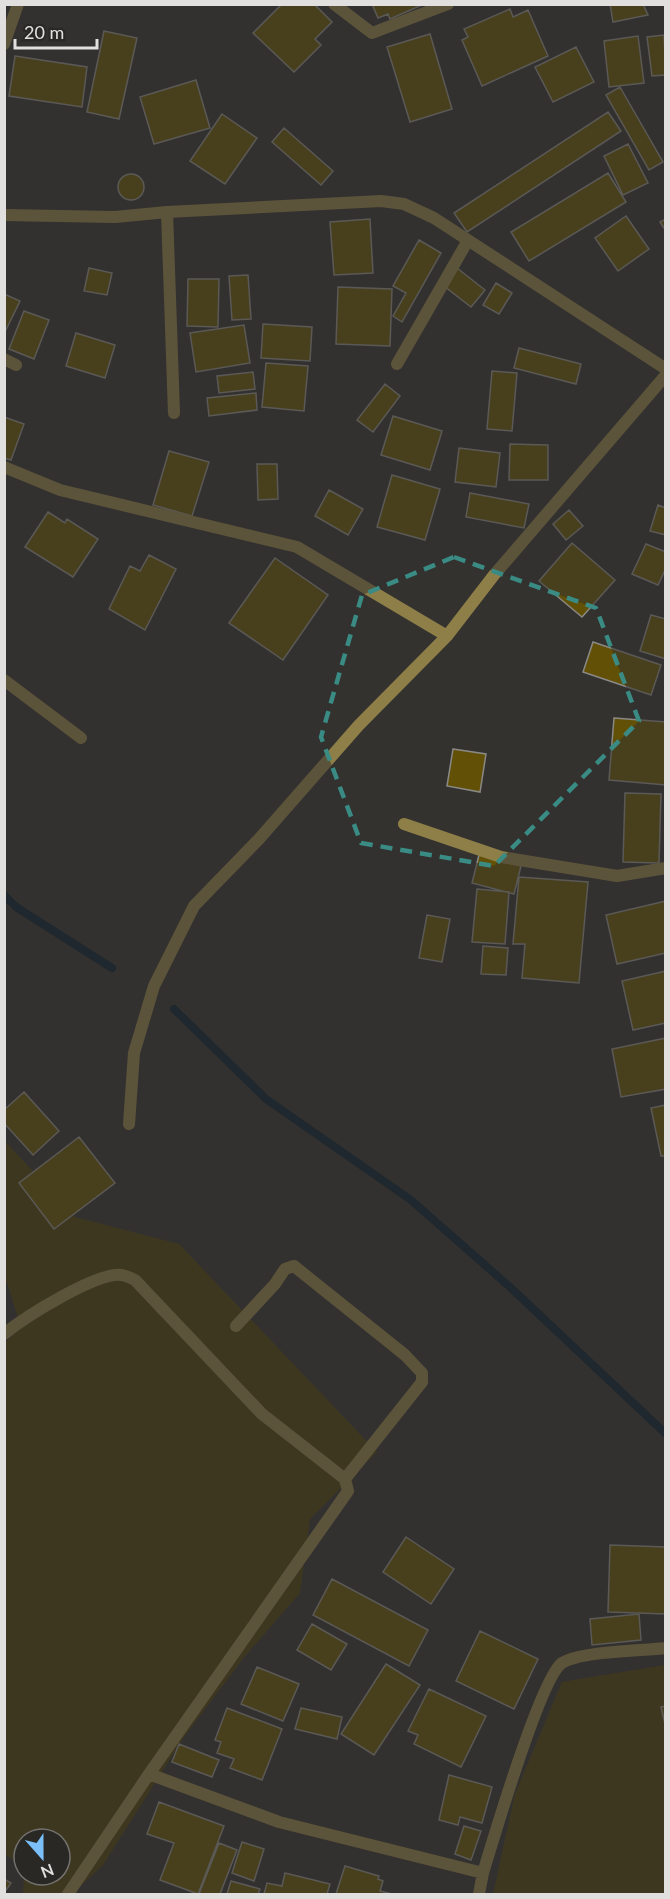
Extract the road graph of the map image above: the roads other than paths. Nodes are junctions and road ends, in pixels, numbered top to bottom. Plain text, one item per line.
1 (18, 4) edge
2 (334, 4) edge
3 (448, 4) edge
4 (4, 44) edge
5 (167, 212) junction
6 (4, 215) edge
7 (467, 242) junction
8 (4, 359) edge
9 (398, 364) dead end
10 (16, 365) dead end
11 (666, 369) edge
12 (666, 375) edge
13 (174, 413) dead end
14 (4, 467) edge
15 (447, 636) junction
16 (4, 680) edge
17 (81, 738) dead end
18 (404, 824) dead end
19 (666, 868) edge
20 (129, 1124) dead end
21 (236, 1326) dead end
22 (4, 1334) edge
23 (345, 1479) junction
24 (666, 1648) edge
25 (148, 1774) junction
26 (483, 1873) junction
27 (68, 1894) edge
28 (479, 1894) edge

1 - 4 street
2 - 3 street
5 - 6 street
5 - 7 street
5 - 13 street
7 - 9 street
7 - 11 street
8 - 10 street
12 - 15 street
14 - 15 street
15 - 20 street
16 - 17 street
18 - 19 street
21 - 23 street
22 - 23 street
23 - 25 street
24 - 26 street
25 - 26 street
25 - 27 street
26 - 28 street

